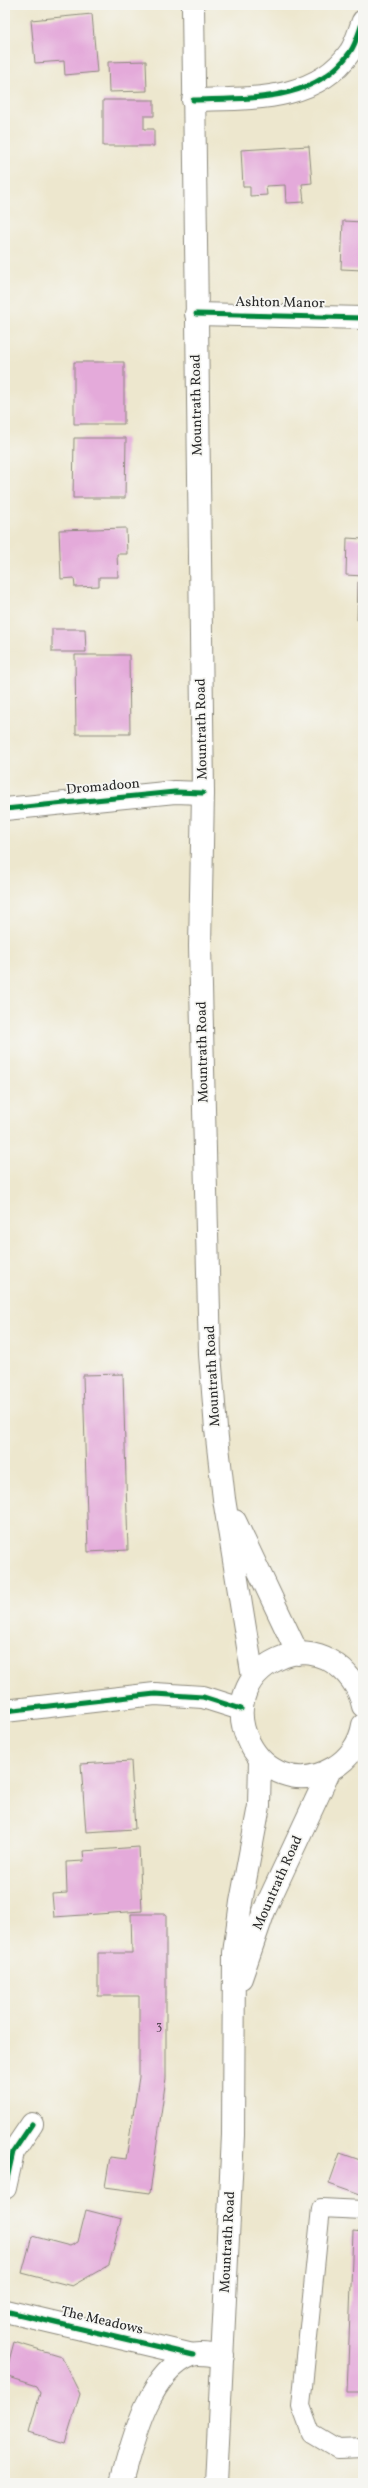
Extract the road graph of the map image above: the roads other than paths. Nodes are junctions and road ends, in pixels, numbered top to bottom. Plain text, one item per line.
1 (193, 5) edge
2 (363, 21) edge
3 (193, 100) junction
4 (196, 314) junction
5 (363, 318) edge
6 (202, 793) junction
7 (5, 809) edge
8 (224, 1499) junction
9 (298, 1654) junction
10 (353, 1670) edge
11 (254, 1678) junction
12 (363, 1706) edge
13 (241, 1709) junction
14 (5, 1711) edge
15 (363, 1725) edge
16 (357, 1749) edge
17 (260, 1760) junction
18 (330, 1770) junction
19 (235, 2000) junction
20 (32, 2124) dead end
21 (5, 2188) edge
22 (363, 2210) edge
23 (5, 2310) edge
24 (193, 2355) junction
25 (223, 2356) junction
26 (363, 2448) edge
27 (121, 2483) edge
28 (216, 2483) edge

1 - 3 main road, Mountrath Road
2 - 3 main road
3 - 4 main road, Mountrath Road
4 - 5 main road, Ashton Manor
4 - 6 main road, Mountrath Road
6 - 7 main road, Dromadoon
6 - 8 main road, Mountrath Road
8 - 9 main road, Mountrath Road
8 - 11 main road, Mountrath Road
9 - 10 main road
9 - 11 main road
10 - 12 main road
11 - 13 main road
13 - 14 main road
13 - 17 main road
15 - 16 main road
16 - 18 main road
17 - 18 main road
17 - 19 main road, Mountrath Road
18 - 19 main road, Mountrath Road
19 - 25 main road, Mountrath Road
20 - 21 main road
22 - 26 lane
23 - 24 main road, The Meadows
24 - 25 main road, The Meadows
24 - 27 main road
25 - 28 main road, Mountrath Road

